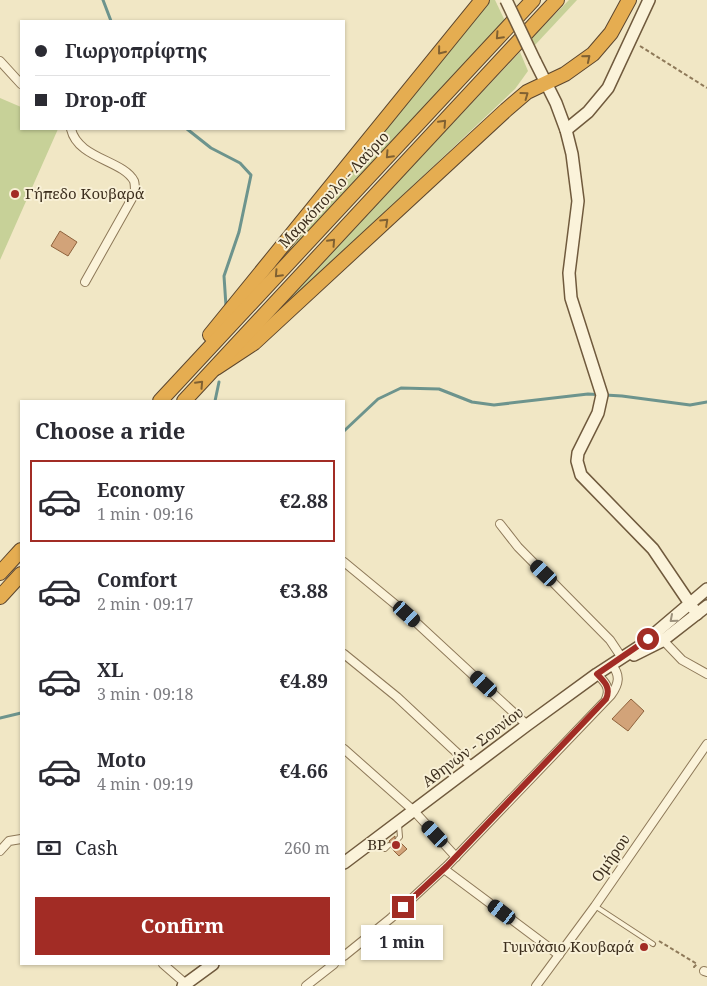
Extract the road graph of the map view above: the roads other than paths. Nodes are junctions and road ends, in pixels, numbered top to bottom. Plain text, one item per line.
1 (482, 0) edge
2 (506, 0) edge
3 (533, 0) edge
4 (557, 0) edge
5 (629, 0) edge
6 (649, 0) edge
7 (0, 61) edge
8 (545, 82) junction
9 (20, 83) edge
10 (71, 130) edge
11 (566, 130) junction
12 (85, 282) dead end
13 (216, 368) junction
14 (172, 388) junction
15 (161, 400) edge
16 (185, 400) edge
17 (500, 524) dead end
18 (20, 551) edge
19 (345, 563) edge
20 (0, 573) edge
21 (20, 575) edge
22 (707, 589) edge
23 (0, 596) edge
24 (689, 604) junction
25 (707, 606) edge
26 (697, 614) junction
27 (660, 637) junction
28 (345, 655) edge
29 (622, 658) junction
30 (611, 664) junction
31 (597, 674) junction
32 (707, 674) edge
33 (606, 699) junction
34 (527, 725) junction
35 (707, 744) edge
36 (345, 750) edge
37 (472, 767) junction
38 (414, 811) junction
39 (398, 822) junction
40 (20, 839) edge
41 (398, 839) dead end
42 (369, 844) junction
43 (389, 846) dead end
44 (0, 851) edge
45 (456, 857) junction
46 (345, 862) edge
47 (444, 869) junction
48 (595, 906) junction
49 (653, 944) dead end
50 (345, 955) edge
51 (558, 955) junction
52 (164, 965) edge
53 (212, 965) edge
54 (333, 965) edge
55 (185, 985) edge
56 (306, 986) edge
57 (536, 986) edge

1 -> 14 highway
2 - 8 main road, bridge
3 -> 14 highway, Μαρκόπουλο - Λαύριο
13 -> 4 highway
8 -> 5 highway
6 - 11 main road
7 - 9 street
8 - 11 main road
13 -> 8 highway
10 - 12 street
11 - 24 main road
16 -> 13 highway
14 - 15 highway, Μαρκόπουλο - Λαύριο
17 - 29 street
18 - 20 highway
19 - 34 street
21 - 23 highway
22 - 24 main road, Αθηνών - Σουνίου
24 - 26 main road
24 -> 27 main road, Αθηνών - Σουνίου
25 - 26 main road, Αθηνών - Σουνίου
26 - 27 main road, Αθηνών - Σουνίου
27 - 29 main road, Αθηνών - Σουνίου
27 - 32 street
28 - 37 street
29 - 30 main road, Αθηνών - Σουνίου
30 - 31 main road, Αθηνών - Σουνίου
30 - 33 street
31 - 33 street
31 - 34 main road, Αθηνών - Σουνίου
33 - 45 street
34 - 37 main road, Αθηνών - Σουνίου
35 - 48 street, Ομήρου
36 - 38 street
37 - 38 main road, Αθηνών - Σουνίου
38 - 39 main road, Αθηνών - Σουνίου
38 - 45 street
39 - 41 lane
39 - 42 main road, Αθηνών - Σουνίου
40 - 44 street
42 - 43 lane
42 - 46 main road, Αθηνών - Σουνίου
45 - 47 street
47 - 50 street
47 - 51 street
48 - 49 lane
48 - 51 street, Ομήρου
51 - 57 street, Ομήρου
52 - 55 street
53 - 55 main road
54 - 56 street

